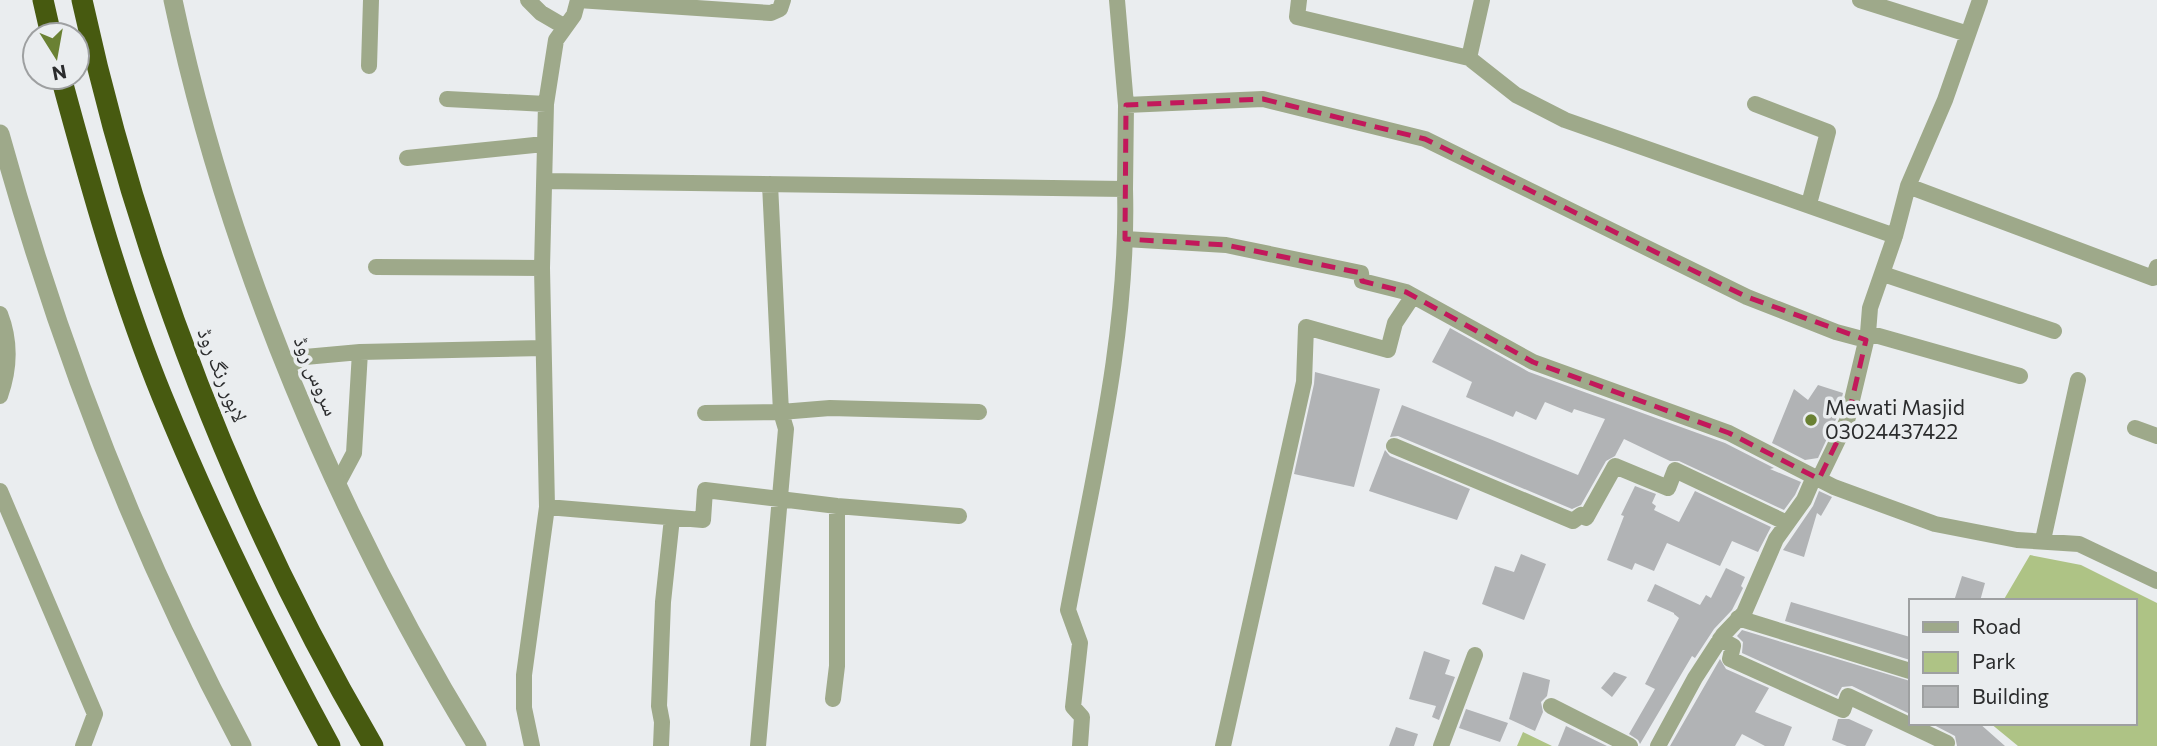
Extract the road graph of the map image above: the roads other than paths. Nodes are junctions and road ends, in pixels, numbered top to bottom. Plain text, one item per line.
1 (43, 0) edge
2 (82, 0) edge
3 (173, 0) edge
4 (371, 0) edge
5 (528, 0) edge
6 (578, 0) edge
7 (783, 0) edge
8 (1117, 0) edge
9 (1299, 0) edge
10 (1482, 0) edge
11 (1860, 0) edge
12 (1980, 0) edge
13 (48, 21) edge
14 (565, 27) junction
15 (1968, 34) junction
16 (1469, 58) junction
17 (369, 66) dead end
18 (65, 91) edge
19 (447, 99) dead end
20 (546, 104) junction
21 (1755, 104) dead end
22 (1125, 105) junction
23 (0, 134) edge
24 (544, 144) junction
25 (407, 158) dead end
26 (545, 181) junction
27 (770, 184) junction
28 (1908, 186) junction
29 (1125, 189) junction
30 (1809, 204) junction
31 (1895, 236) junction
32 (1125, 239) junction
33 (376, 267) dead end
34 (2157, 267) edge
35 (542, 268) junction
36 (1883, 274) junction
37 (1413, 296) junction
38 (0, 314) edge
39 (2054, 331) dead end
40 (1867, 337) junction
41 (543, 348) junction
42 (360, 352) junction
43 (287, 366) junction
44 (2020, 376) dead end
45 (2078, 380) dead end
46 (0, 396) edge
47 (780, 412) junction
48 (979, 412) dead end
49 (705, 413) dead end
50 (2135, 428) dead end
51 (2157, 436) edge
52 (1394, 446) dead end
53 (1816, 478) junction
54 (338, 483) junction
55 (0, 491) edge
56 (780, 499) junction
57 (837, 506) junction
58 (547, 507) junction
59 (958, 516) dead end
60 (672, 518) junction
61 (1787, 523) junction
62 (2042, 540) junction
63 (2157, 581) edge
64 (1738, 618) junction
65 (1720, 639) junction
66 (1475, 655) dead end
67 (1909, 671) edge
68 (833, 699) dead end
69 (1550, 706) dead end
70 (1909, 725) edge
71 (1909, 725) edge
72 (83, 746) edge
73 (242, 746) edge
74 (330, 746) edge
75 (373, 746) edge
76 (477, 746) edge
77 (532, 746) edge
78 (661, 746) edge
79 (758, 746) edge
80 (1080, 746) edge
81 (1223, 746) edge
82 (1441, 746) edge
83 (1630, 746) edge
84 (1658, 746) edge
85 (1946, 746) edge

1 - 13 highway
2 - 75 highway, لاہور رنگ روڈ
3 - 43 street, سروس روڈ
4 - 17 street
5 - 14 street
6 - 7 street
6 - 14 street
8 - 22 street
9 - 16 street
10 - 16 street
11 - 15 street
12 - 15 street
14 - 20 street
15 - 28 street
16 - 30 street
18 - 74 highway
19 - 20 street
20 - 24 street
21 - 30 street
22 - 29 street
22 - 40 street
23 - 73 street
24 - 25 street
24 - 26 street
26 - 27 street
26 - 35 street
27 - 29 street
27 - 47 street
28 - 31 street
28 - 34 street
29 - 32 street
30 - 31 street
31 - 36 street
32 - 37 street
32 - 80 street
33 - 35 street
35 - 41 street
36 - 39 street
36 - 40 street
37 - 53 street
37 - 81 street
38 - 46 street
40 - 44 street
40 - 53 street
41 - 42 street
41 - 58 street
42 - 43 street
42 - 54 street
43 - 54 street, سروس روڈ
45 - 62 street
47 - 48 street
47 - 49 street
47 - 56 street
50 - 51 street
52 - 61 street
53 - 61 street
53 - 62 street
54 - 76 street, سروس روڈ
55 - 72 street
56 - 57 street
56 - 60 street
56 - 79 street
57 - 59 street
57 - 68 street
58 - 60 street
58 - 77 street
60 - 78 street
61 - 64 street
62 - 63 street
64 - 65 street
64 - 67 street
65 - 71 street
65 - 84 street
66 - 82 street
69 - 83 street
70 - 85 street

